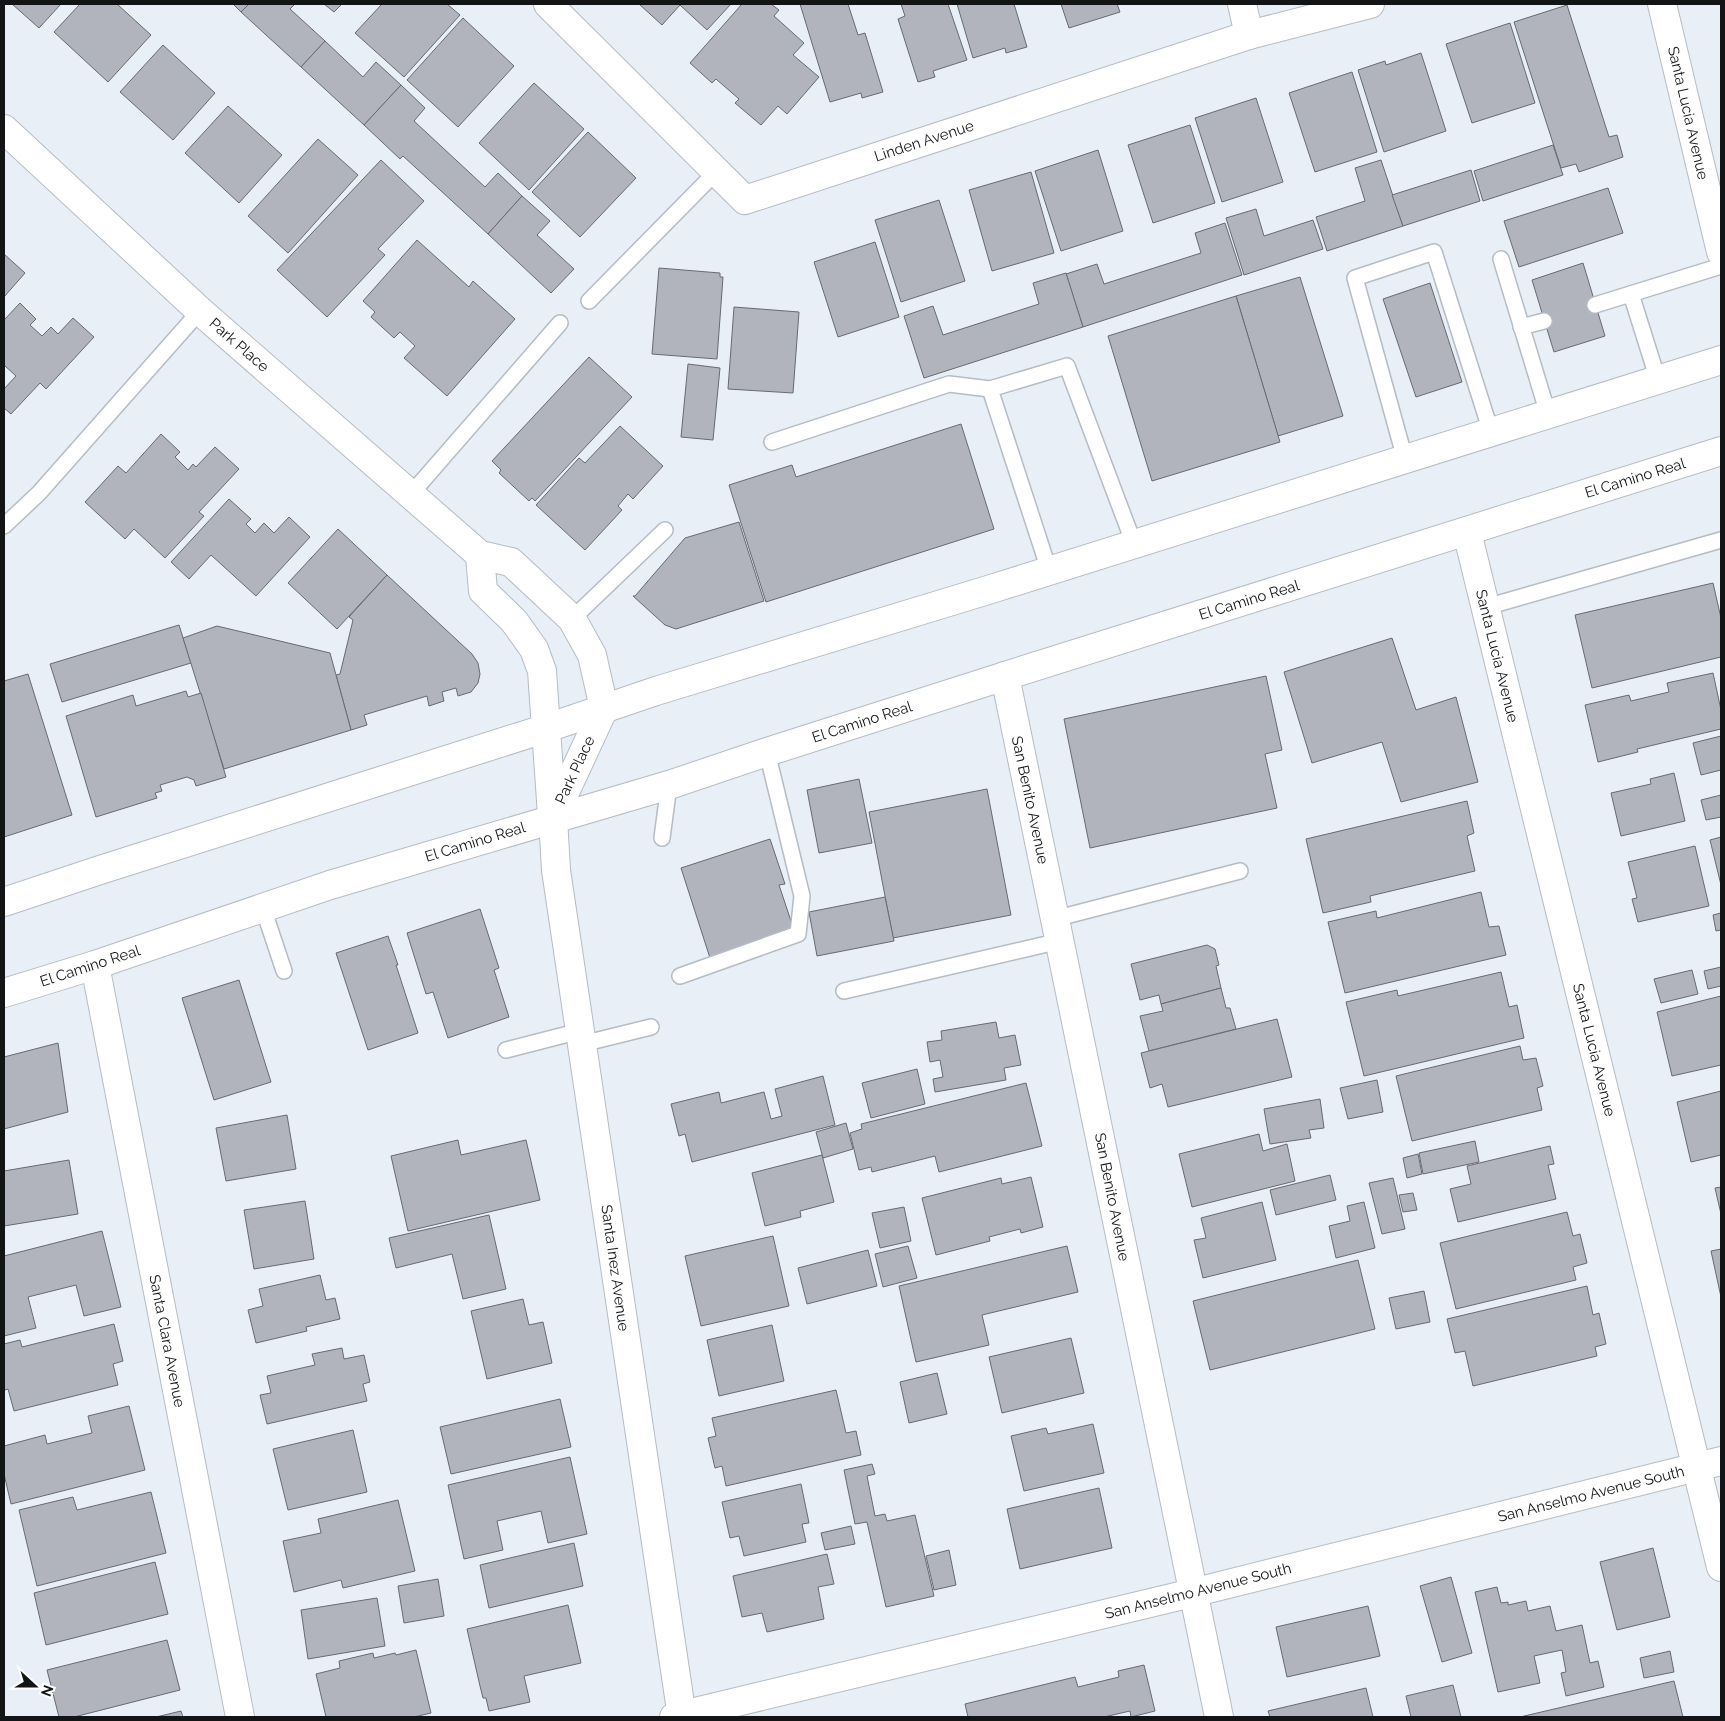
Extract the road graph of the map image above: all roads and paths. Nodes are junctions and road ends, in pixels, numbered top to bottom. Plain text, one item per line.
1 (548, 4) edge
2 (1242, 4) edge
3 (1370, 4) edge
4 (1662, 4) edge
5 (1249, 35) junction
6 (4, 130) edge
7 (716, 172) junction
8 (1721, 252) edge
9 (1501, 259) dead end
10 (1721, 266) edge
11 (1631, 294) junction
12 (589, 301) dead end
13 (1595, 305) dead end
14 (200, 311) junction
15 (1544, 321) dead end
16 (560, 323) dead end
17 (1521, 327) junction
18 (1721, 360) edge
19 (1658, 380) junction
20 (990, 389) junction
21 (1548, 414) junction
22 (1491, 432) junction
23 (772, 442) dead end
24 (1720, 456) edge
25 (1405, 459) junction
26 (411, 494) junction
27 (4, 526) edge
28 (665, 530) dead end
29 (1467, 532) junction
30 (1721, 540) edge
31 (1134, 544) junction
32 (480, 555) junction
33 (1049, 570) junction
34 (1486, 607) junction
35 (572, 619) junction
36 (1005, 676) junction
37 (604, 708) junction
38 (547, 728) junction
39 (767, 752) junction
40 (669, 785) junction
41 (552, 818) junction
42 (662, 838) dead end
43 (1240, 871) dead end
44 (4, 902) edge
45 (264, 908) junction
46 (1057, 930) junction
47 (95, 965) junction
48 (284, 970) dead end
49 (680, 976) dead end
50 (844, 992) dead end
51 (4, 993) edge
52 (651, 1028) dead end
53 (581, 1038) junction
54 (506, 1050) dead end
55 (1709, 1464) edge
56 (1721, 1567) edge
57 (1192, 1593) junction
58 (240, 1717) edge
59 (679, 1717) edge
60 (1219, 1717) edge

1 - 7 street, Linden Avenue
2 - 5 street
3 - 5 street, Linden Avenue
4 - 8 street, Santa Lucia Avenue
5 - 7 street, Linden Avenue
6 - 14 street, Park Place
7 - 12 lane
9 - 17 lane
10 - 11 lane
11 - 13 lane
11 - 19 lane
14 - 26 street, Park Place
14 - 27 lane
15 - 17 lane
16 - 26 lane
17 - 21 lane
18 - 19 street
19 - 21 street
20 - 23 lane
20 - 31 lane
20 - 33 lane
21 - 22 street
22 - 25 street
22 - 25 lane
24 - 29 street, El Camino Real
25 - 31 street
26 - 32 street, Park Place
28 - 35 lane
29 - 34 street, Santa Lucia Avenue
29 - 36 street, El Camino Real
30 - 34 lane
31 - 33 street
32 - 35 street, Park Place
32 - 38 street, Park Place
33 - 37 street
34 - 55 street, Santa Lucia Avenue
35 - 37 street, Park Place
36 - 39 street, El Camino Real
36 - 46 street, San Benito Avenue
37 - 38 street
37 - 41 street, Park Place
38 - 41 street, Park Place
38 - 44 street
39 - 40 street, El Camino Real
39 - 49 lane
40 - 41 street, El Camino Real
40 - 42 lane
41 - 45 street, El Camino Real
41 - 53 street, Santa Inez Avenue
43 - 46 lane
45 - 47 street, El Camino Real
45 - 48 lane
46 - 50 lane
46 - 57 street, San Benito Avenue
47 - 51 street, El Camino Real
47 - 58 street, Santa Clara Avenue
52 - 53 lane
53 - 54 lane
53 - 59 street, Santa Inez Avenue
55 - 56 street, Santa Lucia Avenue
55 - 57 street, San Anselmo Avenue South
57 - 59 street, San Anselmo Avenue South
57 - 60 street, San Benito Avenue

